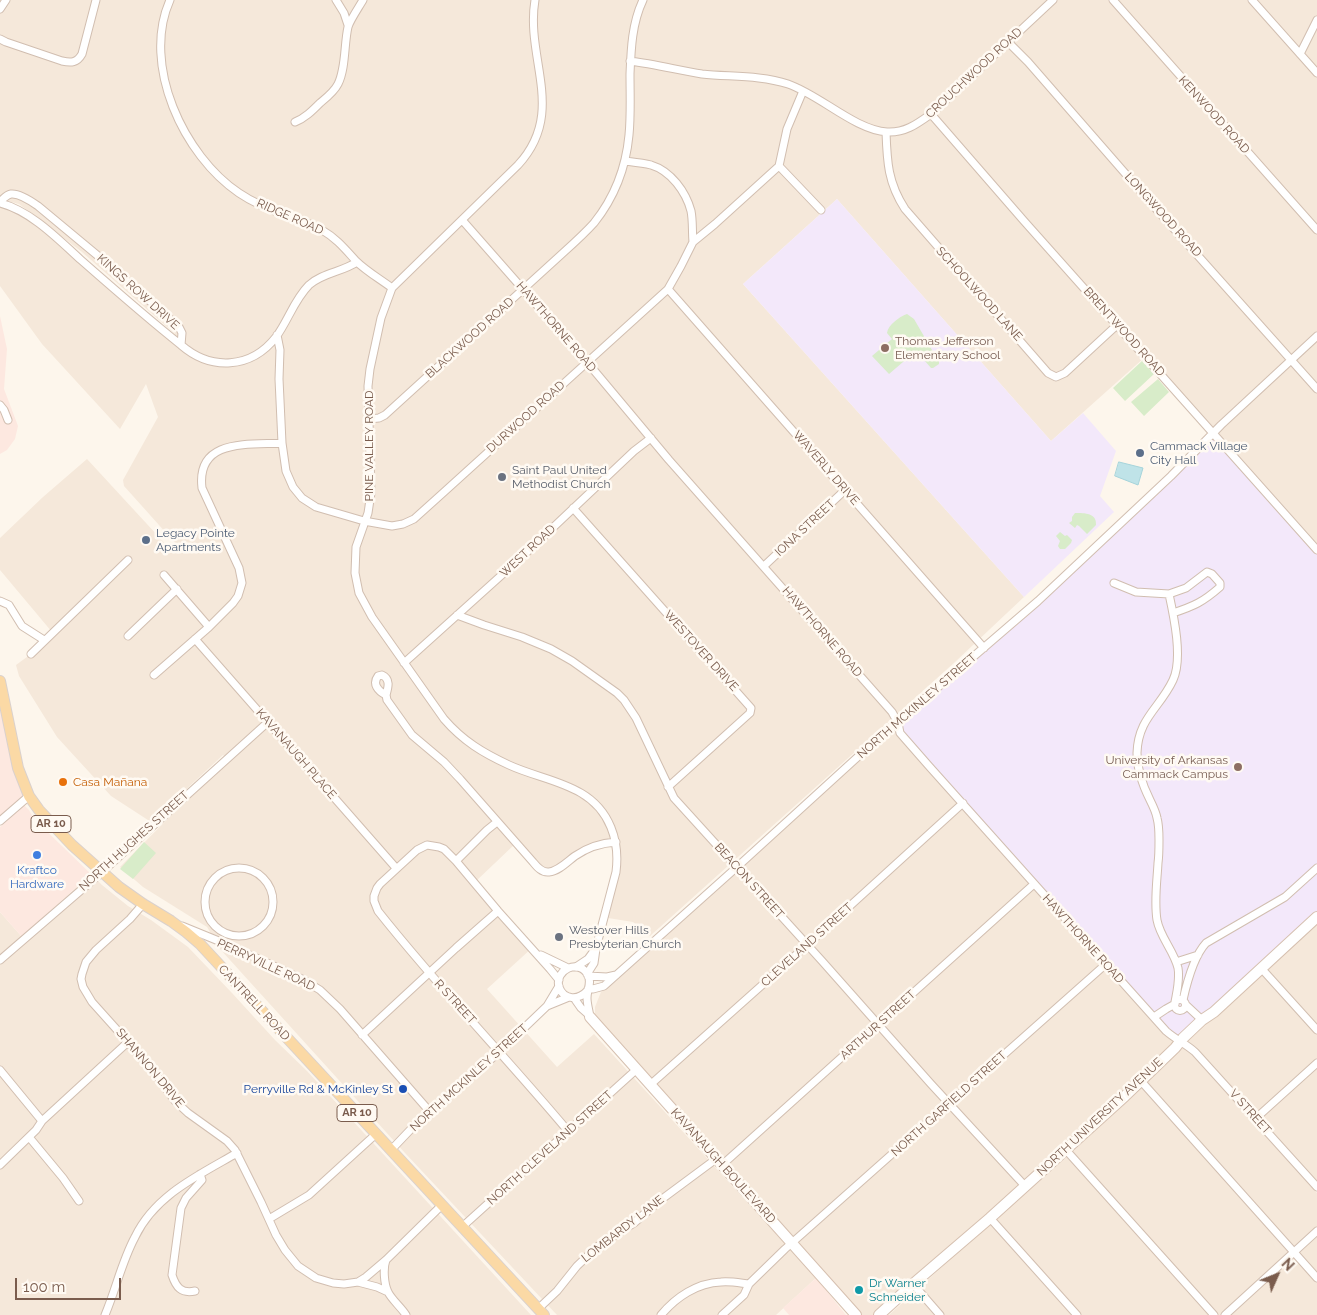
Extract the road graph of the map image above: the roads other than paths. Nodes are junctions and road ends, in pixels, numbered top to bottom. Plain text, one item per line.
1 (6, 0) edge
2 (96, 0) edge
3 (170, 0) edge
4 (336, 0) edge
5 (363, 0) edge
6 (535, 0) edge
7 (643, 0) edge
8 (1053, 0) edge
9 (1112, 0) edge
10 (1252, 0) edge
11 (0, 9) edge
12 (1317, 20) edge
13 (348, 25) junction
14 (0, 39) edge
15 (1008, 42) junction
16 (1300, 54) junction
17 (630, 61) junction
18 (1317, 73) edge
19 (804, 91) junction
20 (931, 114) junction
21 (295, 122) dead end
22 (886, 132) junction
23 (624, 161) junction
24 (779, 166) junction
25 (0, 202) edge
26 (821, 210) dead end
27 (463, 221) junction
28 (1317, 230) edge
29 (693, 242) junction
30 (357, 262) junction
31 (392, 288) junction
32 (668, 289) junction
33 (523, 290) junction
34 (1117, 325) junction
35 (277, 335) junction
36 (1317, 336) edge
37 (182, 345) junction
38 (1291, 359) junction
39 (587, 362) junction
40 (1317, 389) edge
41 (0, 406) edge
42 (369, 419) junction
43 (8, 420) dead end
44 (1213, 432) junction
45 (651, 438) junction
46 (282, 443) junction
47 (845, 490) junction
48 (574, 508) junction
49 (364, 521) junction
50 (1317, 550) edge
51 (128, 560) dead end
52 (764, 566) junction
53 (164, 574) dead end
54 (1114, 583) dead end
55 (177, 589) junction
56 (1169, 594) junction
57 (0, 601) edge
58 (1173, 613) junction
59 (457, 615) junction
60 (210, 626) junction
61 (128, 636) dead end
62 (195, 639) junction
63 (44, 640) junction
64 (984, 648) junction
65 (31, 654) dead end
66 (404, 663) junction
67 (154, 675) dead end
68 (0, 681) edge
69 (386, 695) dead end
70 (268, 722) junction
71 (898, 723) junction
72 (668, 787) junction
73 (29, 796) junction
74 (963, 803) junction
75 (0, 821) edge
76 (497, 822) junction
77 (616, 842) junction
78 (456, 861) junction
79 (737, 867) junction
80 (396, 868) junction
81 (1317, 868) edge
82 (102, 872) junction
83 (1034, 884) junction
84 (143, 904) junction
85 (498, 912) junction
86 (1317, 916) edge
87 (171, 921) junction
88 (215, 926) junction
89 (209, 938) junction
90 (807, 945) junction
91 (596, 948) junction
92 (536, 952) junction
93 (1198, 956) junction
94 (0, 960) edge
95 (1176, 962) junction
96 (1106, 964) junction
97 (576, 967) junction
98 (568, 968) junction
99 (1261, 968) junction
100 (429, 973) junction
101 (616, 974) junction
102 (588, 975) junction
103 (559, 983) junction
104 (588, 990) junction
105 (571, 998) junction
106 (1180, 1003) junction
107 (547, 1006) junction
108 (590, 1016) junction
109 (1154, 1017) junction
110 (1202, 1020) junction
111 (878, 1024) junction
112 (1317, 1030) edge
113 (362, 1035) junction
114 (128, 1042) junction
115 (1180, 1042) junction
116 (499, 1052) junction
117 (1317, 1063) edge
118 (636, 1069) junction
119 (0, 1070) edge
120 (1141, 1081) junction
121 (650, 1085) junction
122 (949, 1104) junction
123 (430, 1112) junction
124 (1255, 1119) junction
125 (42, 1121) junction
126 (568, 1131) junction
127 (376, 1134) junction
128 (29, 1137) junction
129 (390, 1150) junction
130 (1066, 1150) junction
131 (236, 1153) junction
132 (719, 1162) junction
133 (0, 1164) edge
134 (200, 1174) junction
135 (1025, 1186) junction
136 (1317, 1187) edge
137 (79, 1200) dead end
138 (442, 1205) junction
139 (269, 1218) junction
140 (990, 1218) junction
141 (462, 1227) junction
142 (1317, 1231) edge
143 (792, 1243) junction
144 (1294, 1252) junction
145 (386, 1260) junction
146 (1317, 1278) edge
147 (358, 1282) junction
148 (749, 1284) junction
149 (913, 1284) junction
150 (195, 1291) dead end
151 (388, 1292) junction
152 (541, 1312) edge
153 (105, 1315) edge
154 (406, 1315) edge
155 (661, 1315) edge
156 (722, 1315) edge
157 (856, 1315) edge
158 (879, 1315) edge
159 (940, 1315) edge
160 (1077, 1315) edge
161 (1214, 1315) edge
162 (1225, 1315) edge

1 - 11 street
2 - 14 street
3 - 30 street, RIDGE ROAD
4 - 13 street
5 - 13 street
6 - 27 street, PINE VALLEY ROAD
7 - 17 street, BLACKWOOD ROAD
8 - 15 street, CROUCHWOOD ROAD
9 - 28 street, KENWOOD ROAD
10 - 16 street
12 - 16 street
13 - 21 street
15 - 20 street, CROUCHWOOD ROAD
15 - 38 street, LONGWOOD ROAD
16 - 18 street
17 - 19 street, CROUCHWOOD ROAD
17 - 23 street, BLACKWOOD ROAD
19 - 22 street, CROUCHWOOD ROAD
19 - 24 street
20 - 22 street, CROUCHWOOD ROAD
20 - 34 street, BRENTWOOD ROAD
22 - 34 street, SCHOOLWOOD LANE
23 - 29 street
23 - 33 street, BLACKWOOD ROAD
24 - 26 street
24 - 29 street, DURWOOD ROAD
25 - 37 street
25 - 37 street, KINGS ROW DRIVE
27 - 31 street, PINE VALLEY ROAD
27 - 33 street, HAWTHORNE ROAD
29 - 32 street, DURWOOD ROAD
30 - 31 street, RIDGE ROAD
30 - 35 street, KINGS ROW DRIVE
31 - 42 street, PINE VALLEY ROAD
32 - 39 street, DURWOOD ROAD
32 - 47 street, WAVERLY DRIVE
33 - 39 street, HAWTHORNE ROAD
33 - 42 street, BLACKWOOD ROAD
34 - 44 street, BRENTWOOD ROAD
35 - 37 street, KINGS ROW DRIVE
35 - 46 street, DURWOOD ROAD
36 - 38 street, NORTH MCKINLEY STREET
38 - 40 street, LONGWOOD ROAD
38 - 44 street, NORTH MCKINLEY STREET
39 - 45 street, HAWTHORNE ROAD
39 - 49 street, DURWOOD ROAD
41 - 43 street
42 - 49 street, PINE VALLEY ROAD
44 - 50 street, BRENTWOOD ROAD
44 - 64 street, NORTH MCKINLEY STREET
45 - 48 street, WEST ROAD
45 - 52 street, HAWTHORNE ROAD
46 - 49 street, DURWOOD ROAD
46 - 60 street
47 - 52 street, IONA STREET
47 - 64 street, WAVERLY DRIVE
48 - 59 street, WEST ROAD
48 - 72 street, WESTOVER DRIVE
49 - 66 street, PINE VALLEY ROAD
51 - 63 street
52 - 71 street, HAWTHORNE ROAD
53 - 55 street
54 - 56 street
55 - 60 street
55 - 61 street
56 - 58 street
56 - 58 street
57 - 63 street
58 - 95 street
59 - 66 street, WEST ROAD
59 - 72 street, BEACON STREET
60 - 62 street
62 - 67 street
62 - 70 street, KAVANAUGH PLACE
63 - 65 street
64 - 71 street, NORTH MCKINLEY STREET
66 - 77 street, PINE VALLEY ROAD
68 - 73 main road, CANTRELL ROAD / AR 10
69 - 76 street
70 - 80 street, KAVANAUGH PLACE
70 - 82 street, NORTH HUGHES STREET
71 - 74 street, HAWTHORNE ROAD
71 - 79 street, NORTH MCKINLEY STREET
72 - 79 street, BEACON STREET
73 - 75 street
73 - 82 main road, CANTRELL ROAD / AR 10
74 - 83 street, HAWTHORNE ROAD
74 - 90 street, CLEVELAND STREET
76 - 77 street
76 - 78 street
77 - 91 street, PINE VALLEY ROAD
78 - 80 street
78 - 85 street
79 - 90 street, BEACON STREET
79 - 101 street, NORTH MCKINLEY STREET
80 - 100 street, R STREET
81 - 93 street
82 - 84 main road, CANTRELL ROAD / AR 10
82 - 94 street, NORTH HUGHES STREET
83 - 96 street, HAWTHORNE ROAD
83 - 111 street, ARTHUR STREET
84 - 87 main road, CANTRELL ROAD / AR 10
84 - 114 street, SHANNON DRIVE
85 - 92 street
85 - 100 street
86 - 99 street, NORTH UNIVERSITY AVENUE
87 - 89 street, PERRYVILLE ROAD
87 - 127 main road, CANTRELL ROAD / AR 10
88 - 88 street
88 - 89 street
89 - 113 street, PERRYVILLE ROAD
90 - 111 street, BEACON STREET
90 - 121 street, CLEVELAND STREET
91 - 97 street
91 - 102 street, PINE VALLEY ROAD
92 - 98 street
92 - 103 street
93 - 95 street
93 - 106 street
95 - 106 street
96 - 109 street, HAWTHORNE ROAD
96 - 122 street, NORTH GARFIELD STREET
97 - 98 street
97 - 102 street
98 - 103 street
99 - 110 street, NORTH UNIVERSITY AVENUE
99 - 112 street
100 - 113 street
100 - 116 street, R STREET
101 - 102 street
101 - 104 street, NORTH MCKINLEY STREET
102 - 104 street
103 - 105 street
103 - 107 street
104 - 105 street
104 - 108 street
105 - 107 street
105 - 108 street
106 - 109 street
106 - 110 street
107 - 116 street, NORTH MCKINLEY STREET
108 - 118 street, KAVANAUGH BOULEVARD
109 - 115 street, HAWTHORNE ROAD
110 - 115 street, NORTH UNIVERSITY AVENUE
111 - 122 street, BEACON STREET
111 - 132 street, ARTHUR STREET
113 - 123 street, PERRYVILLE ROAD
114 - 125 street
114 - 131 street, SHANNON DRIVE
115 - 120 street, NORTH UNIVERSITY AVENUE
115 - 124 street, V STREET
116 - 123 street, NORTH MCKINLEY STREET
116 - 126 street, R STREET
117 - 124 street
118 - 121 street, KAVANAUGH BOULEVARD
118 - 126 street, NORTH CLEVELAND STREET
119 - 125 street
120 - 130 street, NORTH UNIVERSITY AVENUE
120 - 144 street
121 - 132 street, KAVANAUGH BOULEVARD
122 - 135 street, BEACON STREET
122 - 143 street, NORTH GARFIELD STREET
123 - 129 street, NORTH MCKINLEY STREET
124 - 136 street, V STREET
125 - 128 street
126 - 141 street, NORTH CLEVELAND STREET
127 - 129 main road, CANTRELL ROAD / AR 10
127 - 139 street
128 - 133 street
128 - 137 street
129 - 138 main road, CANTRELL ROAD / AR 10
130 - 135 street, NORTH UNIVERSITY AVENUE
130 - 161 street
131 - 134 street
131 - 139 street, SHANNON DRIVE
132 - 143 street, KAVANAUGH BOULEVARD
132 - 152 street, LOMBARDY LANE
134 - 150 street
134 - 153 street
135 - 140 street, NORTH UNIVERSITY AVENUE
138 - 141 main road, CANTRELL ROAD / AR 10
138 - 145 street
139 - 147 street, SHANNON DRIVE
140 - 149 street, NORTH UNIVERSITY AVENUE
140 - 160 street
141 - 152 main road, CANTRELL ROAD / AR 10
142 - 144 street
143 - 148 street, NORTH GARFIELD STREET
143 - 157 street, KAVANAUGH BOULEVARD
144 - 146 street
144 - 162 street
145 - 147 street
145 - 151 street
147 - 151 street, SHANNON DRIVE
148 - 155 street
148 - 156 street, NORTH GARFIELD STREET
149 - 158 street, NORTH UNIVERSITY AVENUE
149 - 159 street
151 - 154 street

